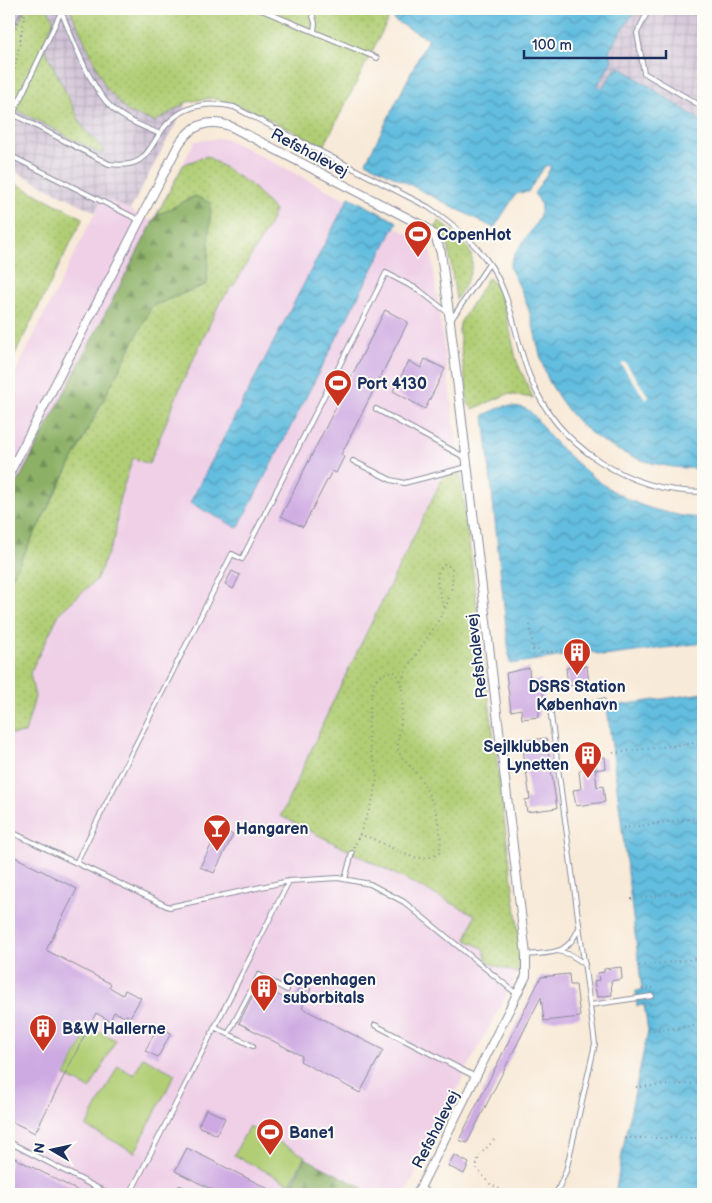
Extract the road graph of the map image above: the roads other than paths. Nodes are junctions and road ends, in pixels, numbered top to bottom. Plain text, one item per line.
1 (259, 9) edge
2 (311, 9) edge
3 (649, 9) edge
4 (61, 10) edge
5 (314, 32) junction
6 (377, 58) dead end
7 (703, 108) edge
8 (11, 113) edge
9 (160, 134) junction
10 (9, 155) edge
11 (140, 220) junction
12 (489, 264) junction
13 (449, 313) junction
14 (450, 322) junction
15 (376, 409) dead end
16 (466, 458) junction
17 (353, 461) dead end
18 (467, 467) junction
19 (9, 474) edge
20 (703, 492) edge
21 (603, 700) dead end
22 (9, 831) edge
23 (352, 853) road end
24 (76, 863) junction
25 (345, 880) junction
26 (289, 881) junction
27 (580, 926) junction
28 (558, 951) junction
29 (526, 955) junction
30 (585, 964) junction
31 (287, 990) dead end
32 (518, 994) junction
33 (652, 996) dead end
34 (590, 1005) junction
35 (375, 1025) dead end
36 (214, 1027) junction
37 (228, 1034) junction
38 (253, 1046) dead end
39 (476, 1077) junction
40 (9, 1142) edge
41 (419, 1191) edge
42 (109, 1194) edge
43 (130, 1194) edge
44 (177, 1194) edge
45 (194, 1194) edge
46 (432, 1194) edge
47 (556, 1194) edge

1 - 5 lane
2 - 5 lane
3 - 7 lane
4 - 8 lane
4 - 9 lane
5 - 6 lane
8 - 9 lane
9 - 12 lane
10 - 11 lane
11 - 13 street, Refshalevej
11 - 19 street, Refshalevej
12 - 14 lane
12 - 20 lane
13 - 14 street, Refshalevej
13 - 24 lane
14 - 16 street, Refshalevej
15 - 16 lane
16 - 18 street, Refshalevej
17 - 18 lane
18 - 29 street, Refshalevej
21 - 27 lane
22 - 24 lane
23 - 25 lane
24 - 26 lane
25 - 26 lane
25 - 32 lane
26 - 36 lane
27 - 28 lane
27 - 30 lane
28 - 29 lane
28 - 30 lane
29 - 32 street, Refshalevej
30 - 34 lane
31 - 37 lane
32 - 39 street, Refshalevej
33 - 34 lane
34 - 47 lane
35 - 39 lane, Refshalevej
36 - 37 lane
36 - 43 lane
37 - 38 lane
39 - 41 street, Refshalevej
40 - 42 lane
41 - 46 lane
44 - 45 lane

